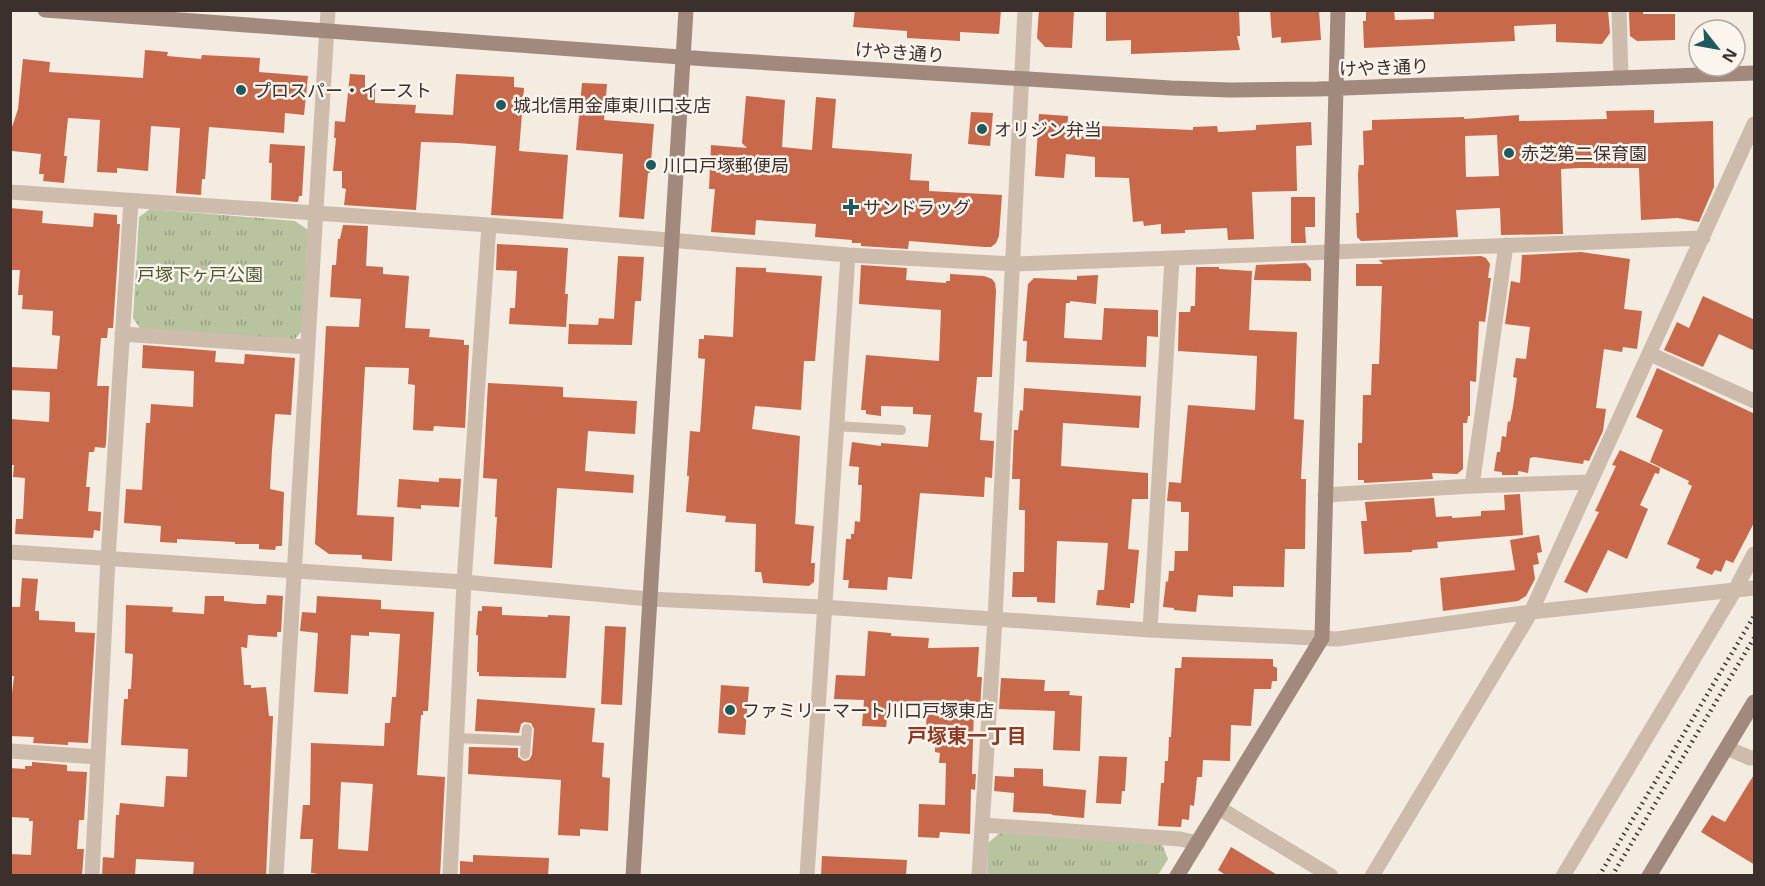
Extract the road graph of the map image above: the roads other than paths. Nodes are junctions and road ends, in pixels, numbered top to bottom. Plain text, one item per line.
1 (45, 10) edge
2 (328, 10) edge
3 (686, 10) edge
4 (1025, 10) edge
5 (1338, 10) edge
6 (1619, 10) edge
7 (327, 32) junction
8 (684, 58) junction
9 (1755, 73) edge
10 (1621, 78) junction
11 (1022, 79) junction
12 (1336, 88) junction
13 (1755, 123) edge
14 (10, 192) edge
15 (131, 201) junction
16 (316, 213) junction
17 (489, 225) junction
18 (1703, 238) junction
19 (672, 240) junction
20 (1506, 245) junction
21 (1332, 251) junction
22 (848, 255) junction
23 (1172, 260) junction
24 (1013, 264) junction
25 (122, 334) junction
26 (307, 347) junction
27 (1650, 354) junction
28 (1755, 401) edge
29 (836, 426) junction
30 (901, 430) dead end
31 (1590, 482) junction
32 (1472, 486) junction
33 (1325, 495) junction
34 (10, 552) edge
35 (1755, 554) edge
36 (108, 559) junction
37 (294, 571) junction
38 (464, 582) junction
39 (1755, 588) edge
40 (1735, 590) junction
41 (650, 599) junction
42 (823, 607) junction
43 (1532, 612) junction
44 (995, 619) junction
45 (1150, 630) junction
46 (1322, 638) junction
47 (1755, 702) edge
48 (527, 729) dead end
49 (457, 738) junction
50 (526, 741) junction
51 (1727, 748) junction
52 (10, 751) edge
53 (525, 754) dead end
54 (98, 757) junction
55 (1755, 758) edge
56 (1219, 808) junction
57 (982, 825) junction
58 (1198, 843) junction
59 (92, 876) edge
60 (276, 876) edge
61 (450, 876) edge
62 (633, 876) edge
63 (807, 876) edge
64 (979, 876) edge
65 (1177, 876) edge
66 (1331, 876) edge
67 (1372, 876) edge
68 (1563, 876) edge
69 (1649, 876) edge

1 - 7 street, けやき通り
2 - 7 street
3 - 8 street
4 - 11 street
5 - 12 street
6 - 10 street
7 - 8 street, けやき通り
7 - 16 street
8 - 11 street, けやき通り
8 - 19 street
9 - 10 street, けやき通り
10 - 12 street, けやき通り
11 - 12 street, けやき通り
11 - 24 street
12 - 21 street
13 - 18 street
14 - 15 street
15 - 16 street
15 - 25 street
16 - 17 street
16 - 26 street
17 - 19 street
17 - 38 street
18 - 20 street
18 - 27 street
19 - 22 street
19 - 41 street
20 - 21 street
20 - 32 street
21 - 23 street
21 - 33 street
22 - 24 street
22 - 29 street
23 - 24 street
23 - 45 street
24 - 44 street
25 - 26 street
25 - 36 street
26 - 37 street
27 - 28 street
27 - 31 street
29 - 30 lane
29 - 42 street
31 - 32 street
31 - 43 street
32 - 33 street
33 - 46 street
34 - 36 street
35 - 40 street
36 - 37 street
36 - 54 street
37 - 38 street
37 - 60 street
38 - 41 street
38 - 49 street
39 - 40 street
40 - 43 street
40 - 68 street
41 - 42 street
41 - 62 street
42 - 44 street
42 - 63 street
43 - 46 street
43 - 67 street
44 - 45 street
44 - 57 street
45 - 46 street
46 - 56 street
47 - 51 street
48 - 50 lane
49 - 50 lane
49 - 61 street
50 - 53 lane
51 - 55 street
51 - 69 street
52 - 54 street
54 - 59 street
56 - 58 street
56 - 66 street
57 - 58 street
57 - 64 street
58 - 65 street

